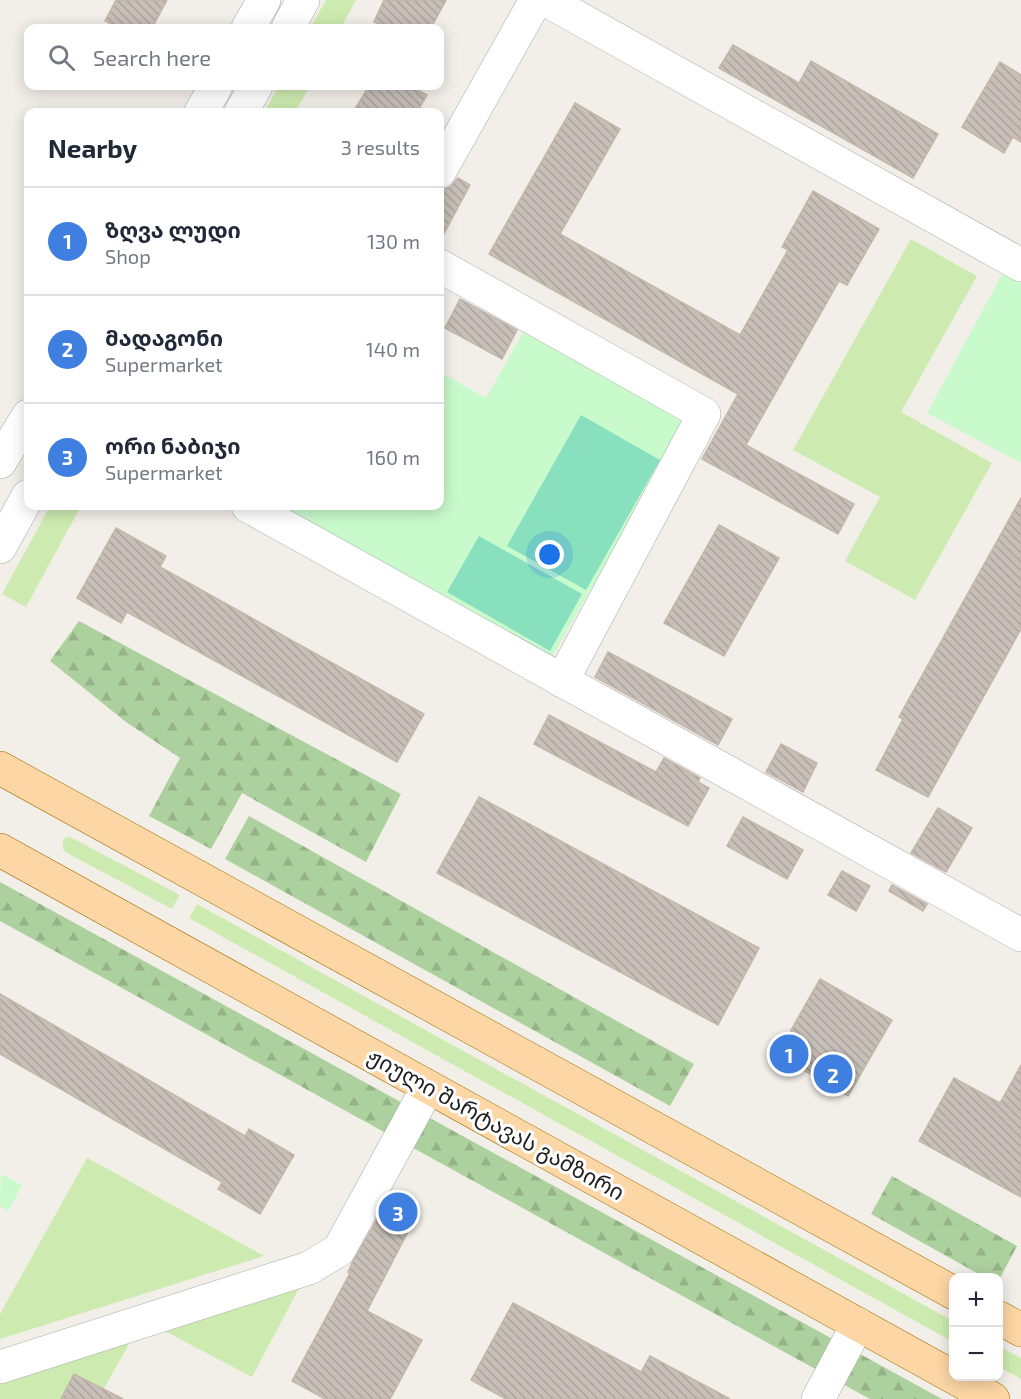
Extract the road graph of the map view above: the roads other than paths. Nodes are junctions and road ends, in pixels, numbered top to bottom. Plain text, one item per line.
1 (264, 0) edge
2 (303, 0) edge
3 (536, 0) edge
4 (546, 0) edge
5 (250, 24) edge
6 (290, 24) edge
7 (214, 90) edge
8 (254, 90) edge
9 (203, 108) edge
10 (243, 108) edge
11 (444, 164) edge
12 (1021, 265) edge
13 (444, 268) edge
14 (24, 423) edge
15 (0, 462) edge
16 (24, 503) edge
17 (257, 510) edge
18 (0, 547) edge
19 (562, 681) junction
20 (0, 768) edge
21 (0, 850) edge
22 (1021, 935) edge
23 (428, 1087) junction
24 (949, 1290) edge
25 (1003, 1319) edge
26 (858, 1324) junction
27 (1021, 1330) edge
28 (0, 1367) edge
29 (818, 1399) edge
30 (993, 1399) edge

1 - 5 street
2 - 6 street
3 - 11 street
4 - 12 street
7 - 9 street
8 - 10 street
13 - 19 street
14 - 15 street
16 - 18 street
17 - 19 street
19 - 22 street
20 - 24 main road
21 - 23 main road, ჟიული შარტავას გამზირი
23 - 26 main road, ჟიული შარტავას გამზირი
23 - 28 street
25 - 27 main road
26 - 29 street
26 - 30 main road, ჟიული შარტავას გამზირი

